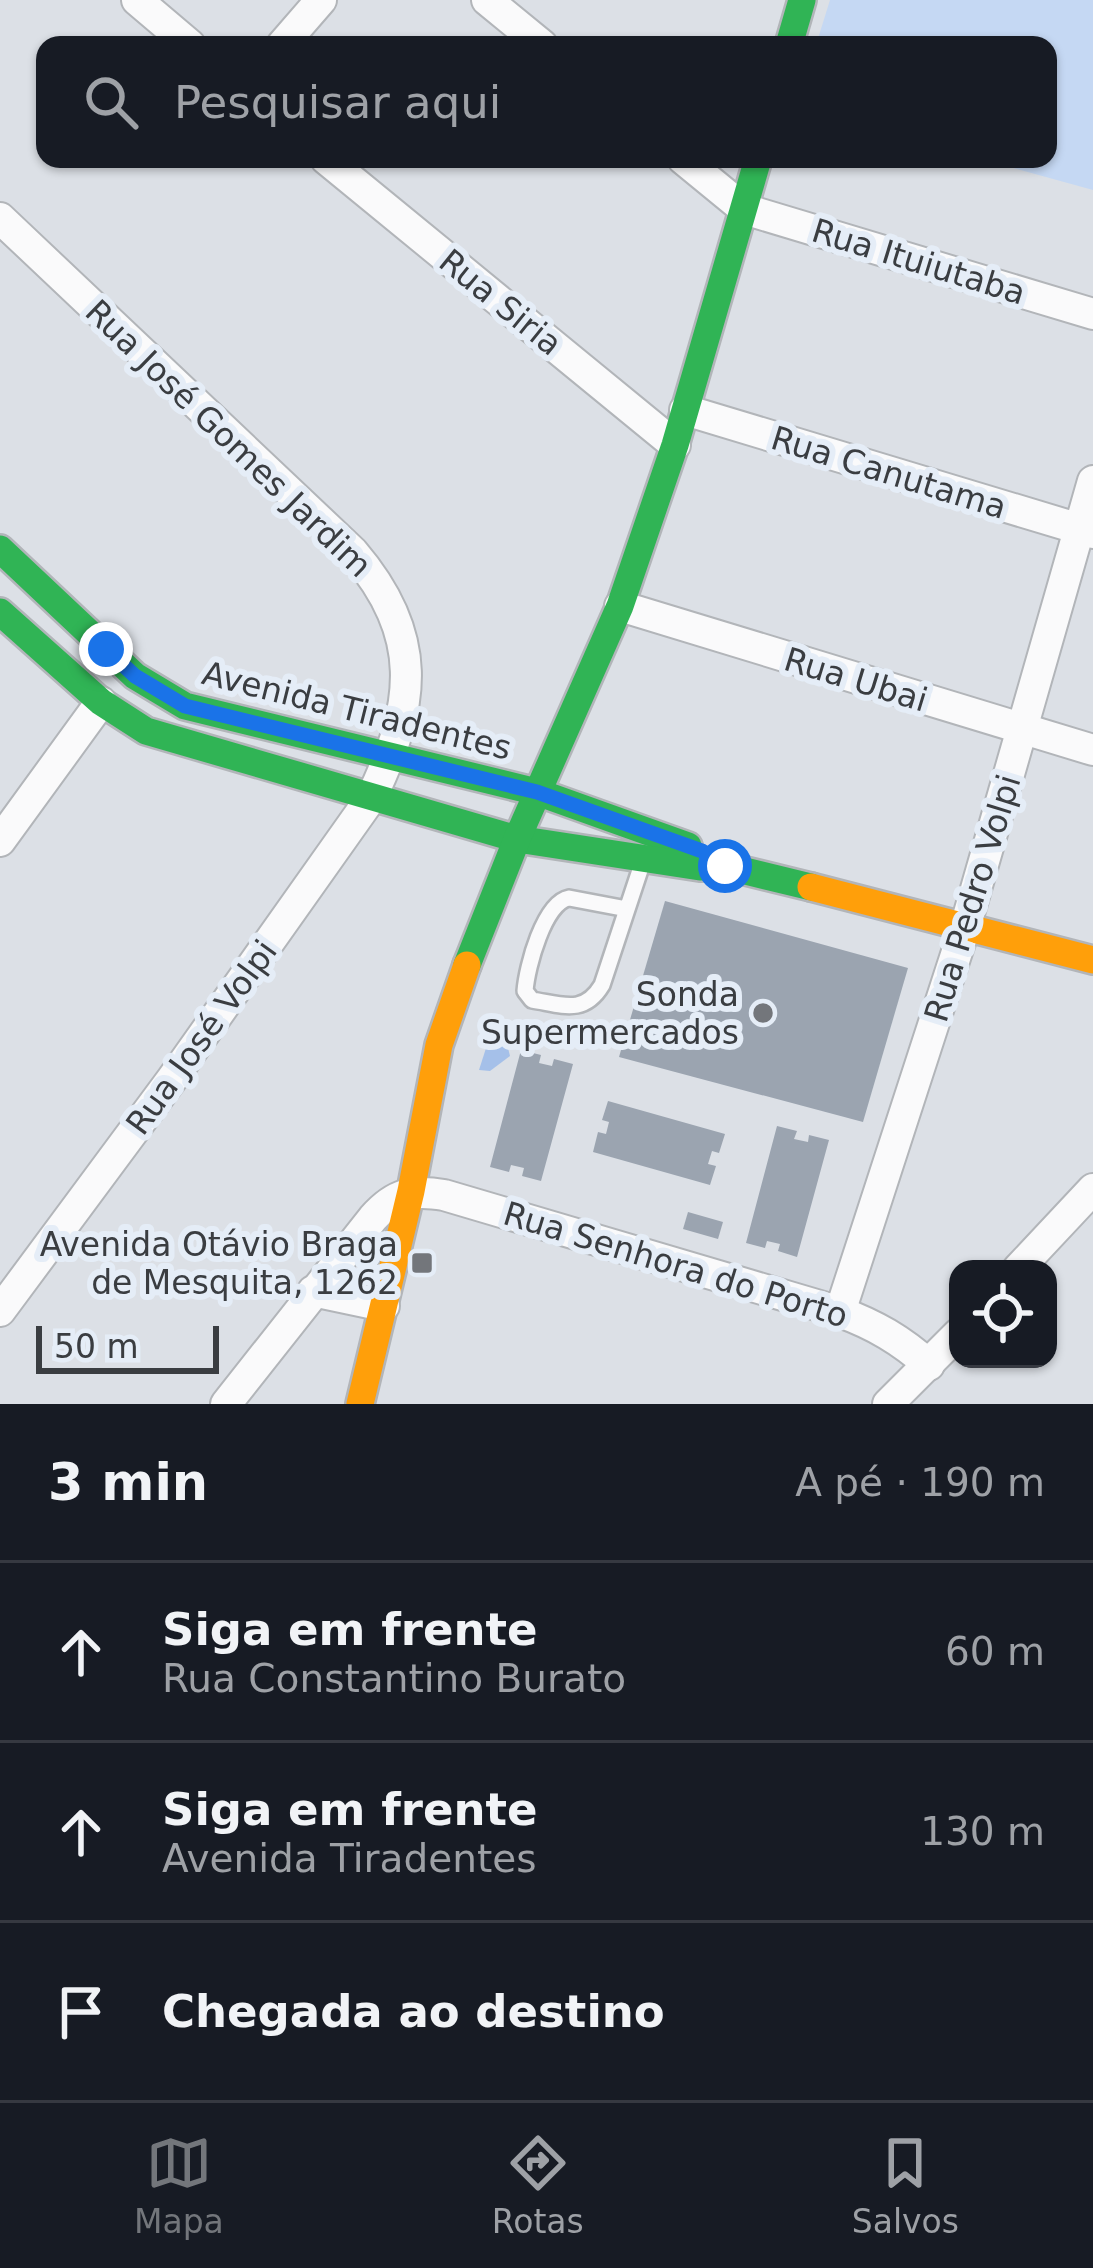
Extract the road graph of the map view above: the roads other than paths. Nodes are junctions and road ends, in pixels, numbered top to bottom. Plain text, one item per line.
1 (137, 0) edge
2 (321, 0) edge
3 (487, 0) edge
4 (802, 0) edge
5 (179, 36) edge
6 (290, 36) edge
7 (531, 36) edge
8 (792, 36) edge
9 (337, 168) edge
10 (693, 168) edge
11 (755, 168) edge
12 (744, 209) junction
13 (0, 218) edge
14 (1093, 314) edge
15 (685, 410) junction
16 (675, 445) junction
17 (1093, 481) edge
18 (1086, 531) edge
19 (0, 548) edge
20 (620, 606) junction
21 (0, 612) edge
22 (100, 702) junction
23 (1022, 730) junction
24 (1093, 750) edge
25 (391, 757) junction
26 (537, 792) junction
27 (371, 798) junction
28 (517, 839) junction
29 (0, 841) edge
30 (644, 859) junction
31 (725, 866) junction
32 (627, 909) junction
33 (966, 924) junction
34 (1093, 960) edge
35 (1093, 1189) edge
36 (411, 1191) junction
37 (1026, 1260) edge
38 (313, 1291) junction
39 (384, 1306) junction
40 (0, 1311) edge
41 (841, 1312) junction
42 (949, 1344) edge
43 (929, 1365) junction
44 (226, 1404) edge
45 (360, 1404) edge
46 (888, 1404) edge

1 - 5 street
2 - 6 street
3 - 7 street
4 - 8 main road
9 - 16 street, Rua Siria
10 - 12 street
11 - 12 main road
12 - 14 street, Rua Ituiutaba
12 - 15 main road
13 - 25 street, Rua José Gomes Jardim
15 - 16 main road
15 - 18 street, Rua Canutama
16 - 20 main road
17 - 18 street, Rua Pedro Volpi
18 - 23 street, Rua Pedro Volpi
19 - 25 main road, Avenida Tiradentes
20 - 23 street, Rua Ubai
20 - 26 main road
21 - 22 main road
22 - 27 main road
22 - 29 street
23 - 24 street, Rua Ubai
23 - 33 street, Rua Pedro Volpi
25 - 26 main road, Avenida Tiradentes
25 - 27 street, Rua José Volpi
26 - 28 main road
26 - 31 main road, Avenida Tiradentes
27 - 28 main road
27 - 40 street, Rua José Volpi
28 - 30 main road
28 - 36 main road
30 - 31 main road
30 - 32 lane
31 - 33 main road
32 - 32 lane
33 - 34 main road
33 - 41 street, Rua Pedro Volpi
35 - 37 street
36 - 38 street
36 - 39 main road
36 - 41 street, Rua Senhora do Porto
38 - 39 street
38 - 44 street
39 - 45 main road
41 - 43 street, Rua Senhora do Porto
42 - 43 street
43 - 46 street

